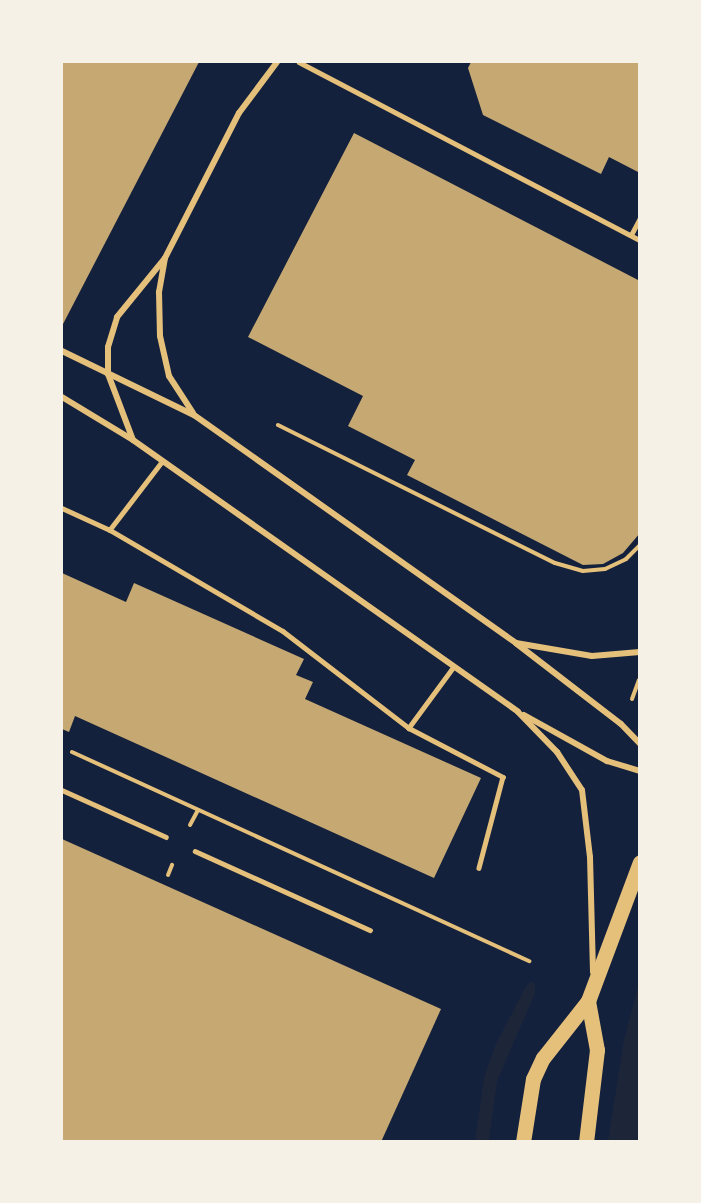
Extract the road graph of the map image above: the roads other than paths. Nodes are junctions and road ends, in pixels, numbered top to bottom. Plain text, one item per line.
1 (276, 62) edge
2 (299, 62) edge
3 (639, 218) edge
4 (631, 235) junction
5 (639, 240) edge
6 (165, 258) junction
7 (62, 351) edge
8 (108, 374) junction
9 (62, 397) edge
10 (194, 415) junction
11 (133, 440) junction
12 (163, 461) junction
13 (62, 508) edge
14 (110, 530) junction
15 (516, 643) junction
16 (639, 652) edge
17 (454, 667) junction
18 (518, 712) junction
19 (409, 728) junction
20 (639, 744) edge
21 (639, 771) edge
22 (62, 790) edge
23 (166, 837) dead end
24 (195, 851) dead end
25 (639, 862) edge
26 (479, 868) dead end
27 (370, 930) dead end
28 (593, 982) junction
29 (588, 1001) junction
30 (522, 1142) edge
31 (586, 1142) edge

1 - 6 street
2 - 4 lane
3 - 4 lane
4 - 5 lane
6 - 8 street
6 - 10 street
7 - 8 street
8 - 10 street
8 - 11 street
9 - 11 street
10 - 15 street
11 - 12 street
12 - 14 lane
12 - 17 street
13 - 14 lane
14 - 19 lane
15 - 16 street
15 - 20 street
17 - 18 street
17 - 19 lane
18 - 21 street
18 - 28 street
19 - 26 lane
22 - 23 lane
24 - 27 lane
25 - 28 main road
28 - 29 main road
29 - 30 main road
29 - 31 main road

